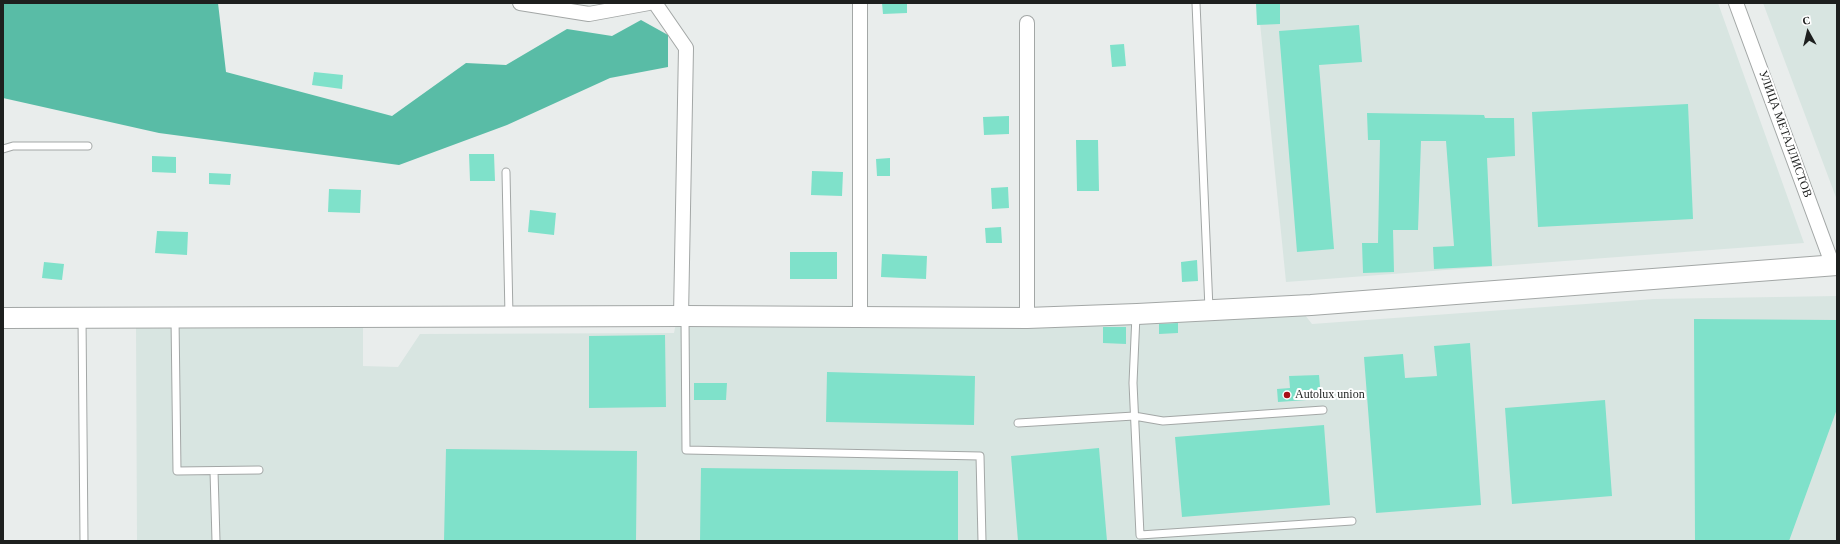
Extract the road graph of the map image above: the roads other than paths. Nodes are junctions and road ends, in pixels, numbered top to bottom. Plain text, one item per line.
1 (520, 3) edge
2 (649, 3) edge
3 (655, 3) edge
4 (860, 3) edge
5 (1196, 3) edge
6 (1736, 3) edge
7 (1027, 23) dead end
8 (88, 146) dead end
9 (3, 149) edge
10 (506, 172) dead end
11 (1835, 266) edge
12 (1209, 310) junction
13 (1136, 314) junction
14 (509, 316) junction
15 (683, 316) junction
16 (860, 317) junction
17 (3, 318) edge
18 (82, 318) junction
19 (175, 318) junction
20 (1026, 318) junction
21 (1323, 410) dead end
22 (1134, 416) junction
23 (1018, 423) dead end
24 (259, 470) dead end
25 (214, 471) junction
26 (1352, 521) dead end
27 (1141, 538) edge
28 (84, 541) edge
29 (216, 541) edge
30 (982, 541) edge

1 - 2 street
3 - 15 street
4 - 16 street
5 - 12 lane
6 - 11 street, УЛИЦА МЕТАЛЛИСТОВ
7 - 20 street
8 - 9 lane
10 - 14 lane
11 - 12 street
12 - 13 street
13 - 20 street
13 - 22 lane
14 - 15 street
14 - 19 street
15 - 16 street
15 - 30 lane
16 - 20 street
17 - 18 street
18 - 19 street
18 - 28 lane
19 - 25 lane
21 - 22 lane
22 - 23 lane
22 - 27 lane
24 - 25 lane
25 - 29 lane
26 - 27 lane

